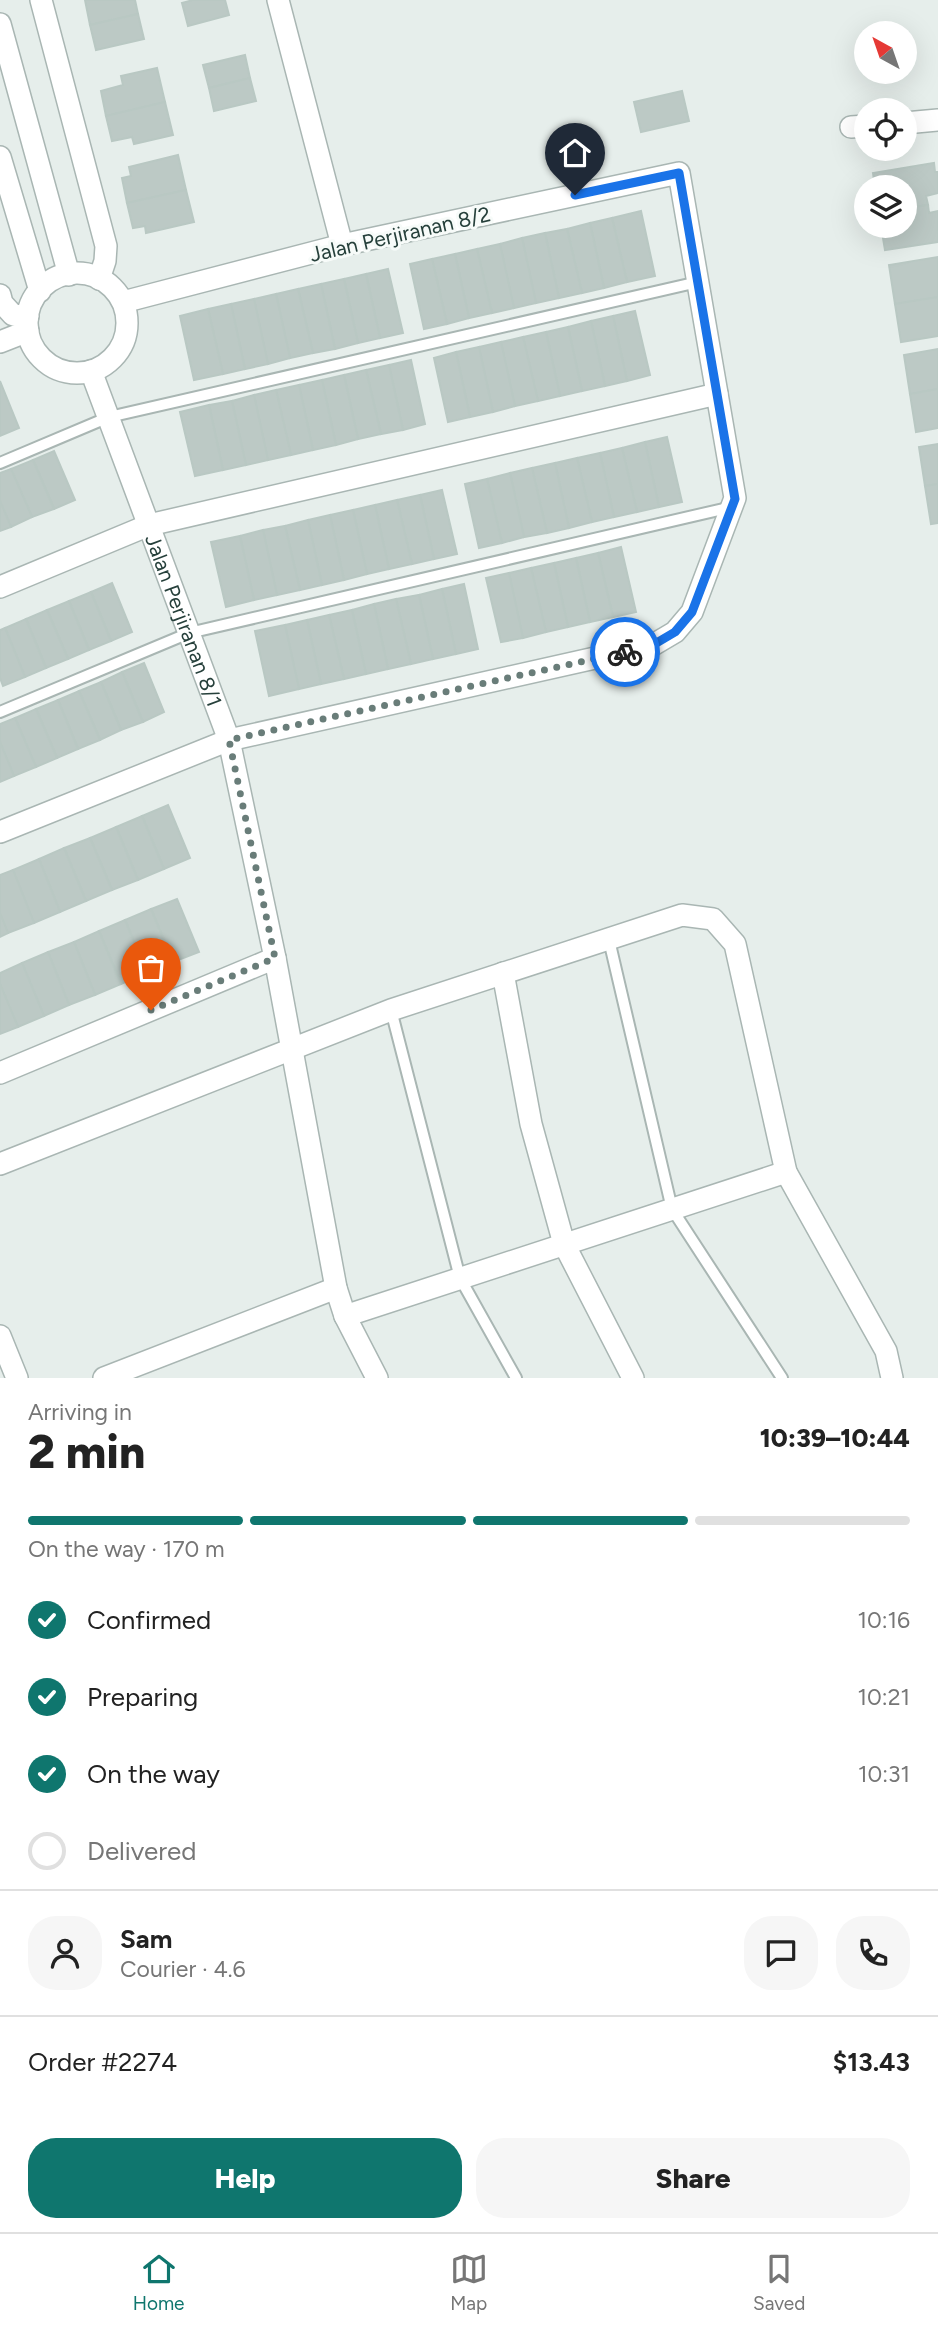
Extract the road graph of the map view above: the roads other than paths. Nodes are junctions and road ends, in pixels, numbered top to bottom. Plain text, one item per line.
1 (41, 0) edge
2 (278, 0) edge
3 (0, 24) edge
4 (938, 120) edge
5 (917, 122) edge
6 (0, 157) edge
7 (342, 245) junction
8 (69, 275) junction
9 (99, 279) junction
10 (698, 282) junction
11 (40, 291) junction
12 (0, 295) edge
13 (123, 302) junction
14 (28, 324) junction
15 (0, 342) edge
16 (91, 371) junction
17 (717, 394) junction
18 (109, 418) junction
19 (0, 463) edge
20 (732, 508) junction
21 (149, 525) junction
22 (0, 587) edge
23 (189, 633) junction
24 (0, 712) edge
25 (229, 740) junction
26 (0, 832) edge
27 (609, 940) junction
28 (275, 958) junction
29 (503, 973) junction
30 (391, 1010) junction
31 (291, 1048) junction
32 (0, 1073) edge
33 (0, 1164) edge
34 (786, 1172) junction
35 (672, 1209) junction
36 (564, 1244) junction
37 (460, 1278) junction
38 (336, 1288) junction
39 (345, 1316) junction
40 (0, 1336) edge
41 (17, 1378) edge
42 (104, 1378) edge
43 (377, 1378) edge
44 (516, 1378) edge
45 (633, 1378) edge
46 (782, 1378) edge
47 (892, 1378) edge

1 - 9 street
2 - 7 street
3 - 8 street
4 - 5 street
6 - 11 street
7 - 10 street, Jalan Perjiranan 8/2
7 - 13 street, Jalan Perjiranan 8/2
8 - 9 street
8 - 11 street
9 - 13 street
10 - 17 street
10 - 18 lane
11 - 14 street
12 - 14 street
13 - 16 street
14 - 15 street
14 - 16 street
16 - 18 street, Jalan Perjiranan 8/1
17 - 20 street
17 - 21 street
18 - 19 lane
18 - 21 street, Jalan Perjiranan 8/1
20 - 23 lane
20 - 25 street
21 - 22 street
21 - 23 street, Jalan Perjiranan 8/1
23 - 24 lane
23 - 25 street, Jalan Perjiranan 8/1
25 - 26 street
25 - 28 street, Jalan Perjiranan 8/1
27 - 29 street
27 - 34 street
27 - 35 lane
28 - 31 street, Jalan Perjiranan 8/1
28 - 32 street
29 - 30 street
29 - 36 street
30 - 31 street
30 - 37 lane
31 - 33 street
31 - 38 street, Jalan Perjiranan 8/1
34 - 35 street
34 - 47 street
35 - 36 street
35 - 46 lane
36 - 37 street
36 - 45 street
37 - 39 street
37 - 44 lane
38 - 39 street, Jalan Perjiranan 8/1
38 - 42 street
39 - 43 street, Jalan Perjiranan 8/1
40 - 41 street

